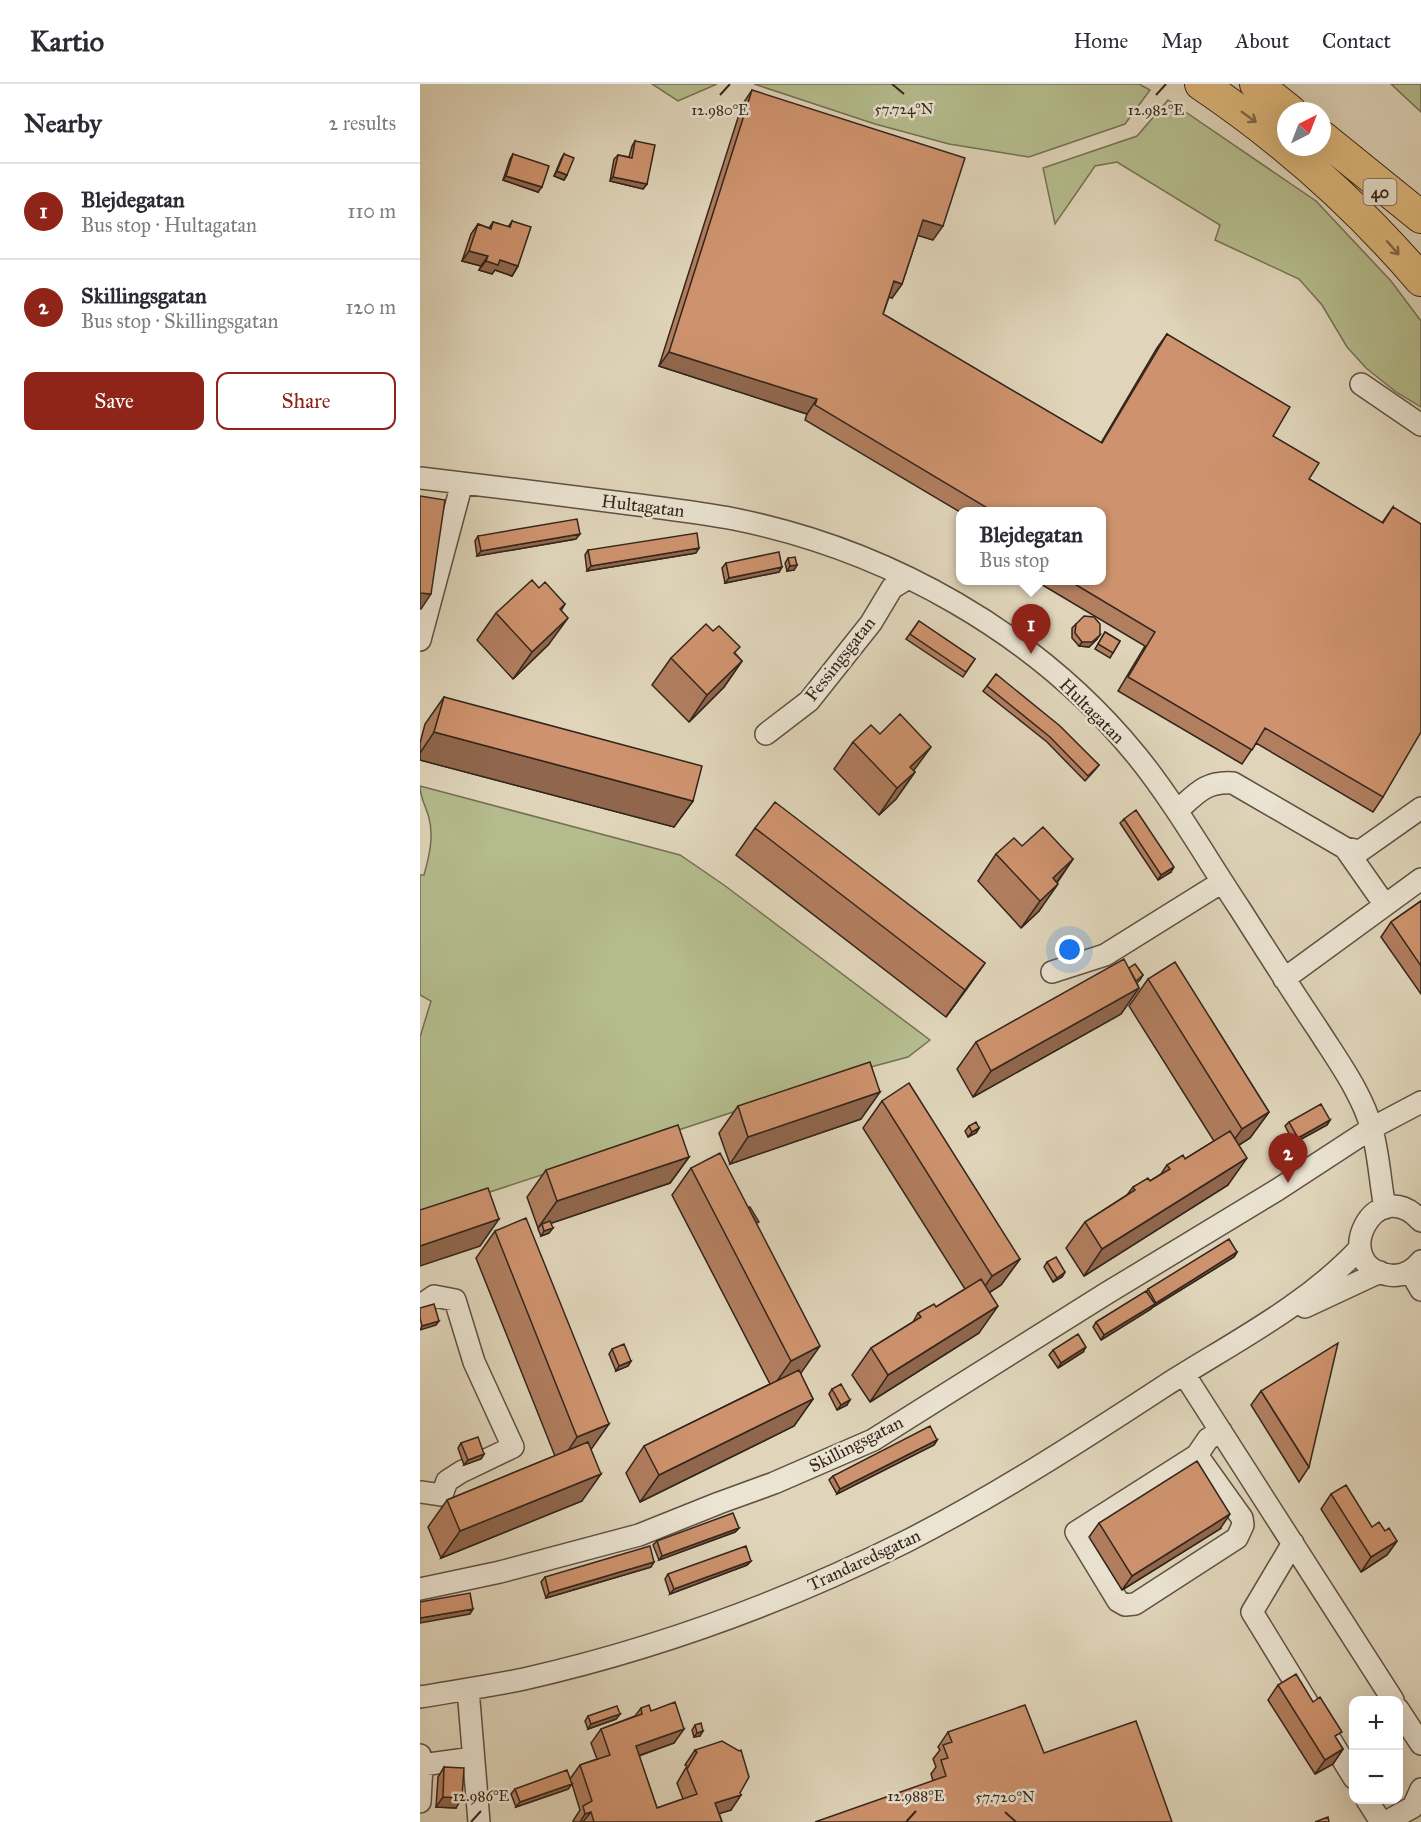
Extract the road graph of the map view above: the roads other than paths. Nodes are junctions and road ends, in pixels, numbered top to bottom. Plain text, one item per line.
1 (1201, 84) edge
2 (1256, 84) edge
3 (1279, 102) edge
4 (1331, 144) edge
5 (1421, 217) edge
6 (1421, 232) edge
7 (1421, 280) edge
8 (1361, 384) dead end
9 (1421, 425) edge
10 (420, 478) edge
11 (462, 483) junction
12 (908, 578) junction
13 (420, 640) edge
14 (766, 734) dead end
15 (1421, 808) edge
16 (1177, 811) junction
17 (1346, 848) junction
18 (1222, 882) junction
19 (1419, 885) edge
20 (1385, 905) junction
21 (1052, 972) dead end
22 (1284, 979) junction
23 (1421, 1102) edge
24 (1372, 1128) junction
25 (1385, 1208) junction
26 (1416, 1212) edge
27 (1360, 1248) junction
28 (1416, 1266) edge
29 (1380, 1272) junction
30 (1421, 1290) edge
31 (420, 1306) edge
32 (1266, 1324) junction
33 (1184, 1374) junction
34 (1221, 1431) junction
35 (1197, 1455) junction
36 (420, 1492) edge
37 (1293, 1544) junction
38 (421, 1583) edge
39 (468, 1689) junction
40 (1390, 1696) edge
41 (420, 1697) edge
42 (1403, 1717) edge
43 (1421, 1744) edge
44 (473, 1758) junction
45 (421, 1760) edge
46 (1349, 1771) edge
47 (1421, 1789) edge
48 (420, 1802) edge
49 (1370, 1804) edge
50 (479, 1822) edge
51 (1381, 1822) edge
52 (1386, 1822) edge

1 -> 7 highway, 40
2 - 3 highway
4 - 5 highway
4 - 6 highway, 40
8 - 9 street
10 - 11 street, Hultagatan
11 - 12 street, Hultagatan
11 - 13 street
12 - 14 street, Fessingsgatan
12 - 16 street, Hultagatan
15 - 17 street
16 - 17 street
16 - 18 street, Hultagatan
17 - 20 street
18 - 21 street
18 - 22 street, Hultagatan
19 - 20 street
20 - 22 street
22 - 24 street, Hultagatan
23 - 24 street, Skillingsgatan
24 - 25 street, Hultagatan
24 - 38 street, Skillingsgatan
25 - 26 street
25 - 27 street, Trandaredsgatan
27 - 29 street
27 - 32 street, Trandaredsgatan
28 - 29 street, Trandaredsgatan
28 - 30 street
29 - 32 street, Trandaredsgatan
31 - 36 street
32 - 33 street, Trandaredsgatan
33 - 34 street
33 - 39 street, Trandaredsgatan
34 - 35 street
34 - 37 street
35 - 35 street
37 - 40 street
37 - 46 street
39 - 41 street, Trandaredsgatan
39 - 44 street
42 - 43 street
44 - 45 street
44 - 50 street
45 - 48 street
47 - 52 street
49 - 51 street

